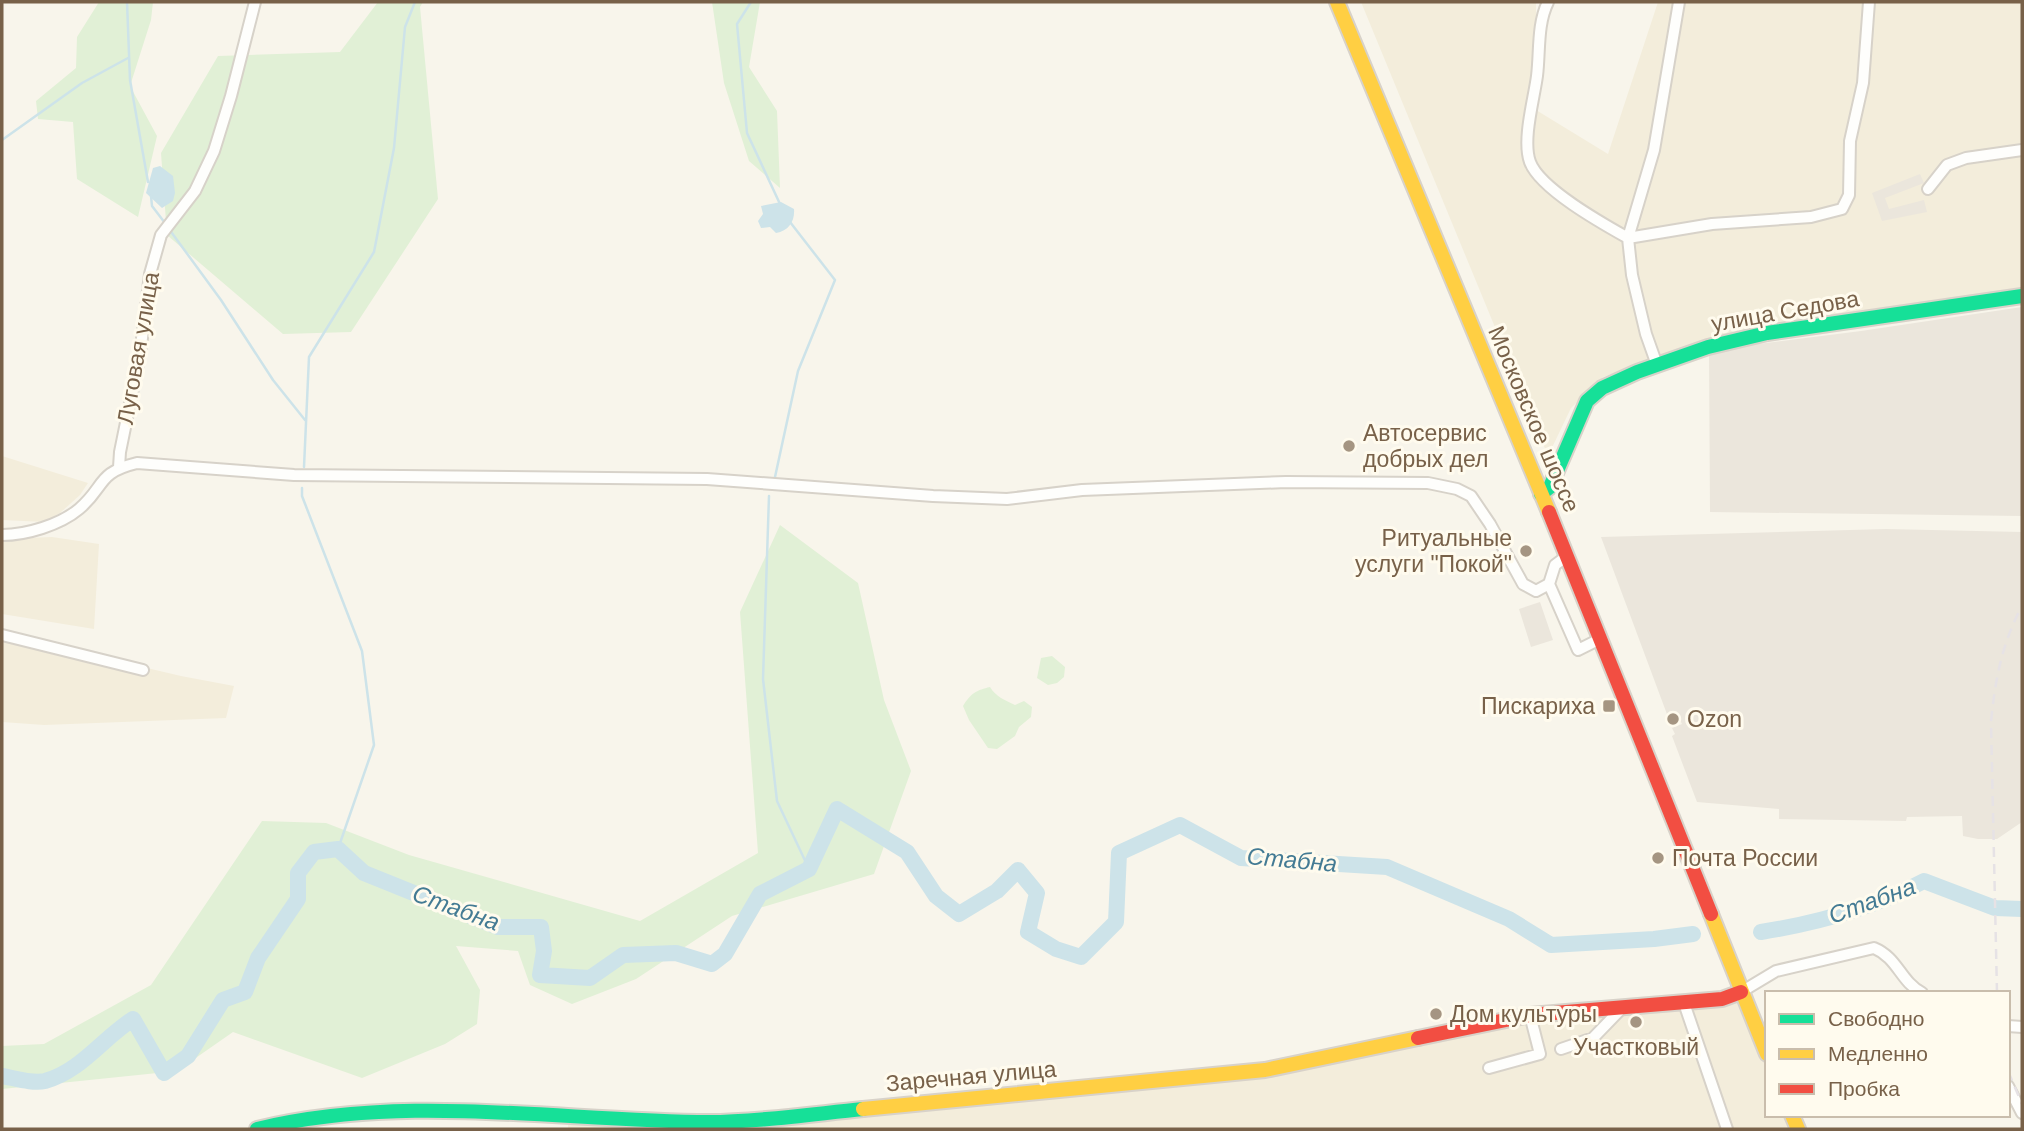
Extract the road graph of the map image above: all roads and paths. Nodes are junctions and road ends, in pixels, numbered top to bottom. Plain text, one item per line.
1 (256, 2) edge
2 (1337, 2) edge
3 (1548, 2) edge
4 (1679, 2) edge
5 (1868, 2) edge
6 (2022, 150) edge
7 (1928, 189) dead end
8 (1628, 238) junction
9 (2022, 296) edge
10 (1657, 365) junction
11 (119, 467) junction
12 (1541, 494) junction
13 (2, 535) edge
14 (1567, 556) junction
15 (1549, 584) junction
16 (2, 635) edge
17 (1601, 639) junction
18 (143, 670) dead end
19 (1738, 985) junction
20 (1918, 991) edge
21 (1684, 1003) junction
22 (1622, 1008) junction
23 (1530, 1015) junction
24 (1561, 1049) dead end
25 (1765, 1049) edge
26 (1489, 1068) dead end
27 (2010, 1090) edge
28 (2022, 1113) edge
29 (257, 1129) edge
30 (1727, 1129) edge

1 - 11 street, Луговая улица
2 - 12 street, Московское шоссе
3 - 8 street
4 - 8 street
5 - 8 street
6 - 7 street
8 - 10 street
9 - 10 street, улица Седова
10 - 12 street, улица Седова
11 - 13 street
11 - 15 street
12 - 14 street, Московское шоссе
14 - 15 street
14 - 17 street, Московское шоссе
15 - 17 street
16 - 18 street
17 - 19 street, Московское шоссе
19 - 20 street
19 - 21 street, Заречная улица
19 - 25 street
21 - 22 street, Заречная улица
21 - 30 street
22 - 23 street, Заречная улица
22 - 24 street
23 - 26 street
23 - 29 street, Заречная улица
27 - 28 street

